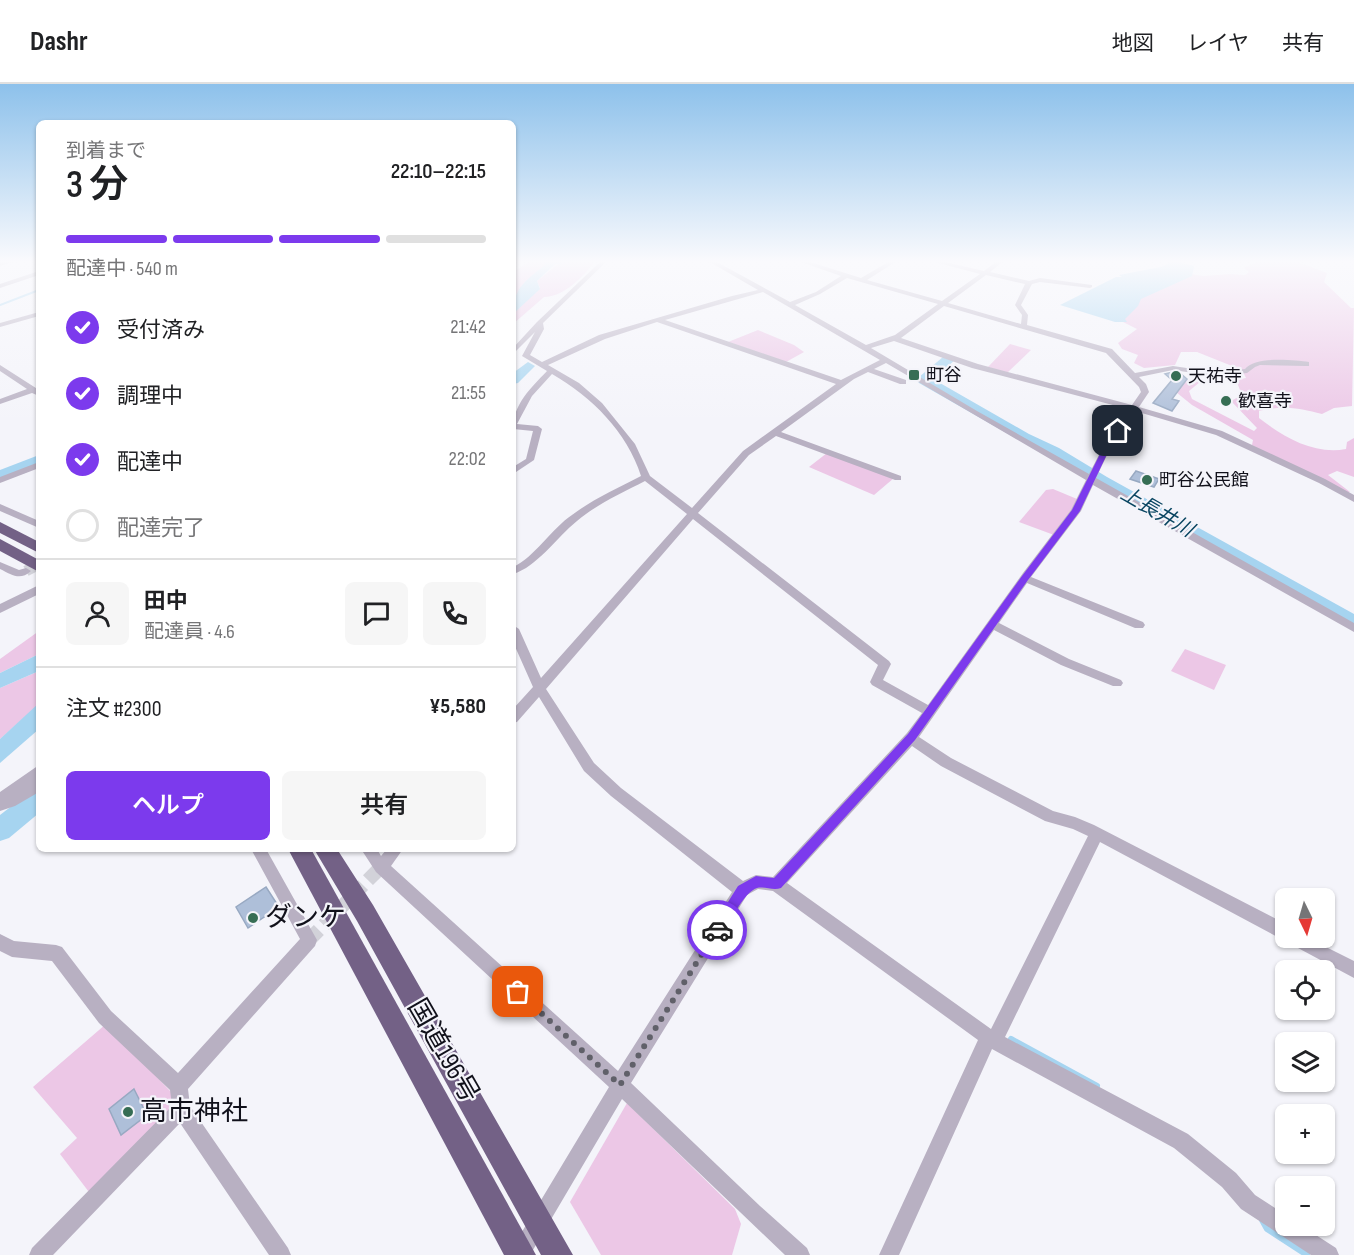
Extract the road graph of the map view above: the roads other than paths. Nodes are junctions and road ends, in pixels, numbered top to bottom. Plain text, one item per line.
1 (33, 316) edge
2 (547, 316) edge
3 (672, 316) edge
4 (809, 316) edge
5 (925, 316) edge
6 (990, 316) edge
7 (1025, 316) edge
8 (657, 320) junction
9 (539, 323) junction
10 (0, 325) edge
11 (1024, 325) junction
12 (894, 338) junction
13 (865, 348) junction
14 (516, 349) edge
15 (886, 360) junction
16 (1306, 364) dead end
17 (542, 365) junction
18 (0, 367) edge
19 (868, 369) junction
20 (551, 371) junction
21 (1132, 376) junction
22 (903, 382) dead end
23 (841, 383) junction
24 (35, 389) edge
25 (0, 402) edge
26 (1133, 408) junction
27 (516, 419) edge
28 (516, 425) edge
29 (774, 432) junction
30 (36, 466) edge
31 (516, 469) edge
32 (646, 477) junction
33 (898, 478) dead end
34 (1092, 479) junction
35 (0, 480) edge
36 (1354, 498) edge
37 (0, 507) edge
38 (692, 513) junction
39 (36, 524) edge
40 (0, 527) edge
41 (0, 544) edge
42 (36, 546) edge
43 (0, 565) edge
44 (33, 569) edge
45 (516, 570) edge
46 (1025, 578) junction
47 (36, 591) edge
48 (0, 609) edge
49 (992, 624) junction
50 (1139, 625) dead end
51 (1354, 628) edge
52 (516, 637) edge
53 (1117, 683) dead end
54 (540, 689) junction
55 (929, 711) junction
56 (516, 715) edge
57 (911, 738) junction
58 (36, 773) edge
59 (36, 787) edge
60 (0, 800) edge
61 (0, 805) edge
62 (1097, 833) junction
63 (260, 852) edge
64 (301, 852) edge
65 (327, 852) edge
66 (370, 852) edge
67 (394, 852) edge
68 (381, 867) junction
69 (776, 884) junction
70 (742, 890) junction
71 (1275, 927) edge
72 (0, 942) edge
73 (1313, 948) edge
74 (1354, 969) edge
75 (991, 1039) junction
76 (620, 1085) junction
77 (179, 1086) junction
78 (181, 1109) junction
79 (539, 1219) junction
80 (520, 1254) edge
81 (39, 1255) edge
82 (281, 1255) edge
83 (558, 1255) edge
84 (800, 1255) edge
85 (889, 1255) edge
86 (1329, 1255) edge

1 - 10 street
2 - 9 street
3 - 8 street
4 - 13 street
5 - 12 street
6 - 11 street
7 - 11 street
8 - 17 street
8 - 23 street
9 - 14 street
9 - 17 street
11 - 21 street
12 - 13 street
12 - 26 street
13 - 15 street
15 - 19 street
15 - 34 street
16 - 21 street
17 - 20 street
18 - 24 street
19 - 22 street
19 - 23 street
20 - 27 street
20 - 32 street
21 - 26 street
23 - 29 street
24 - 25 street
26 - 34 street
26 - 36 street
28 - 31 street
29 - 33 street
29 - 38 street
30 - 35 street
32 - 38 street
32 - 45 street
34 - 46 street
34 - 51 street
37 - 39 street
38 - 54 street
38 - 55 street
40 - 42 highway
41 - 44 highway
43 - 44 street
46 - 49 street
46 - 50 street
47 - 48 street
49 - 53 street
49 - 55 street
52 - 54 street
54 - 56 street
54 - 70 street
55 - 57 street
57 - 62 street
57 - 69 street
58 - 60 street
59 - 61 street
62 - 71 street
62 - 75 street
63 - 77 street
64 - 80 highway, 国道196号
65 - 79 highway, 国道196号
66 - 68 street
67 - 68 street
68 - 76 street
69 - 70 street
69 - 75 street
70 - 76 street
72 - 77 street
73 - 74 street
75 - 85 street
75 - 86 street
76 - 79 street
76 - 84 street
77 - 78 street
78 - 81 street
78 - 82 street
79 - 80 street
79 - 83 highway, 国道196号

